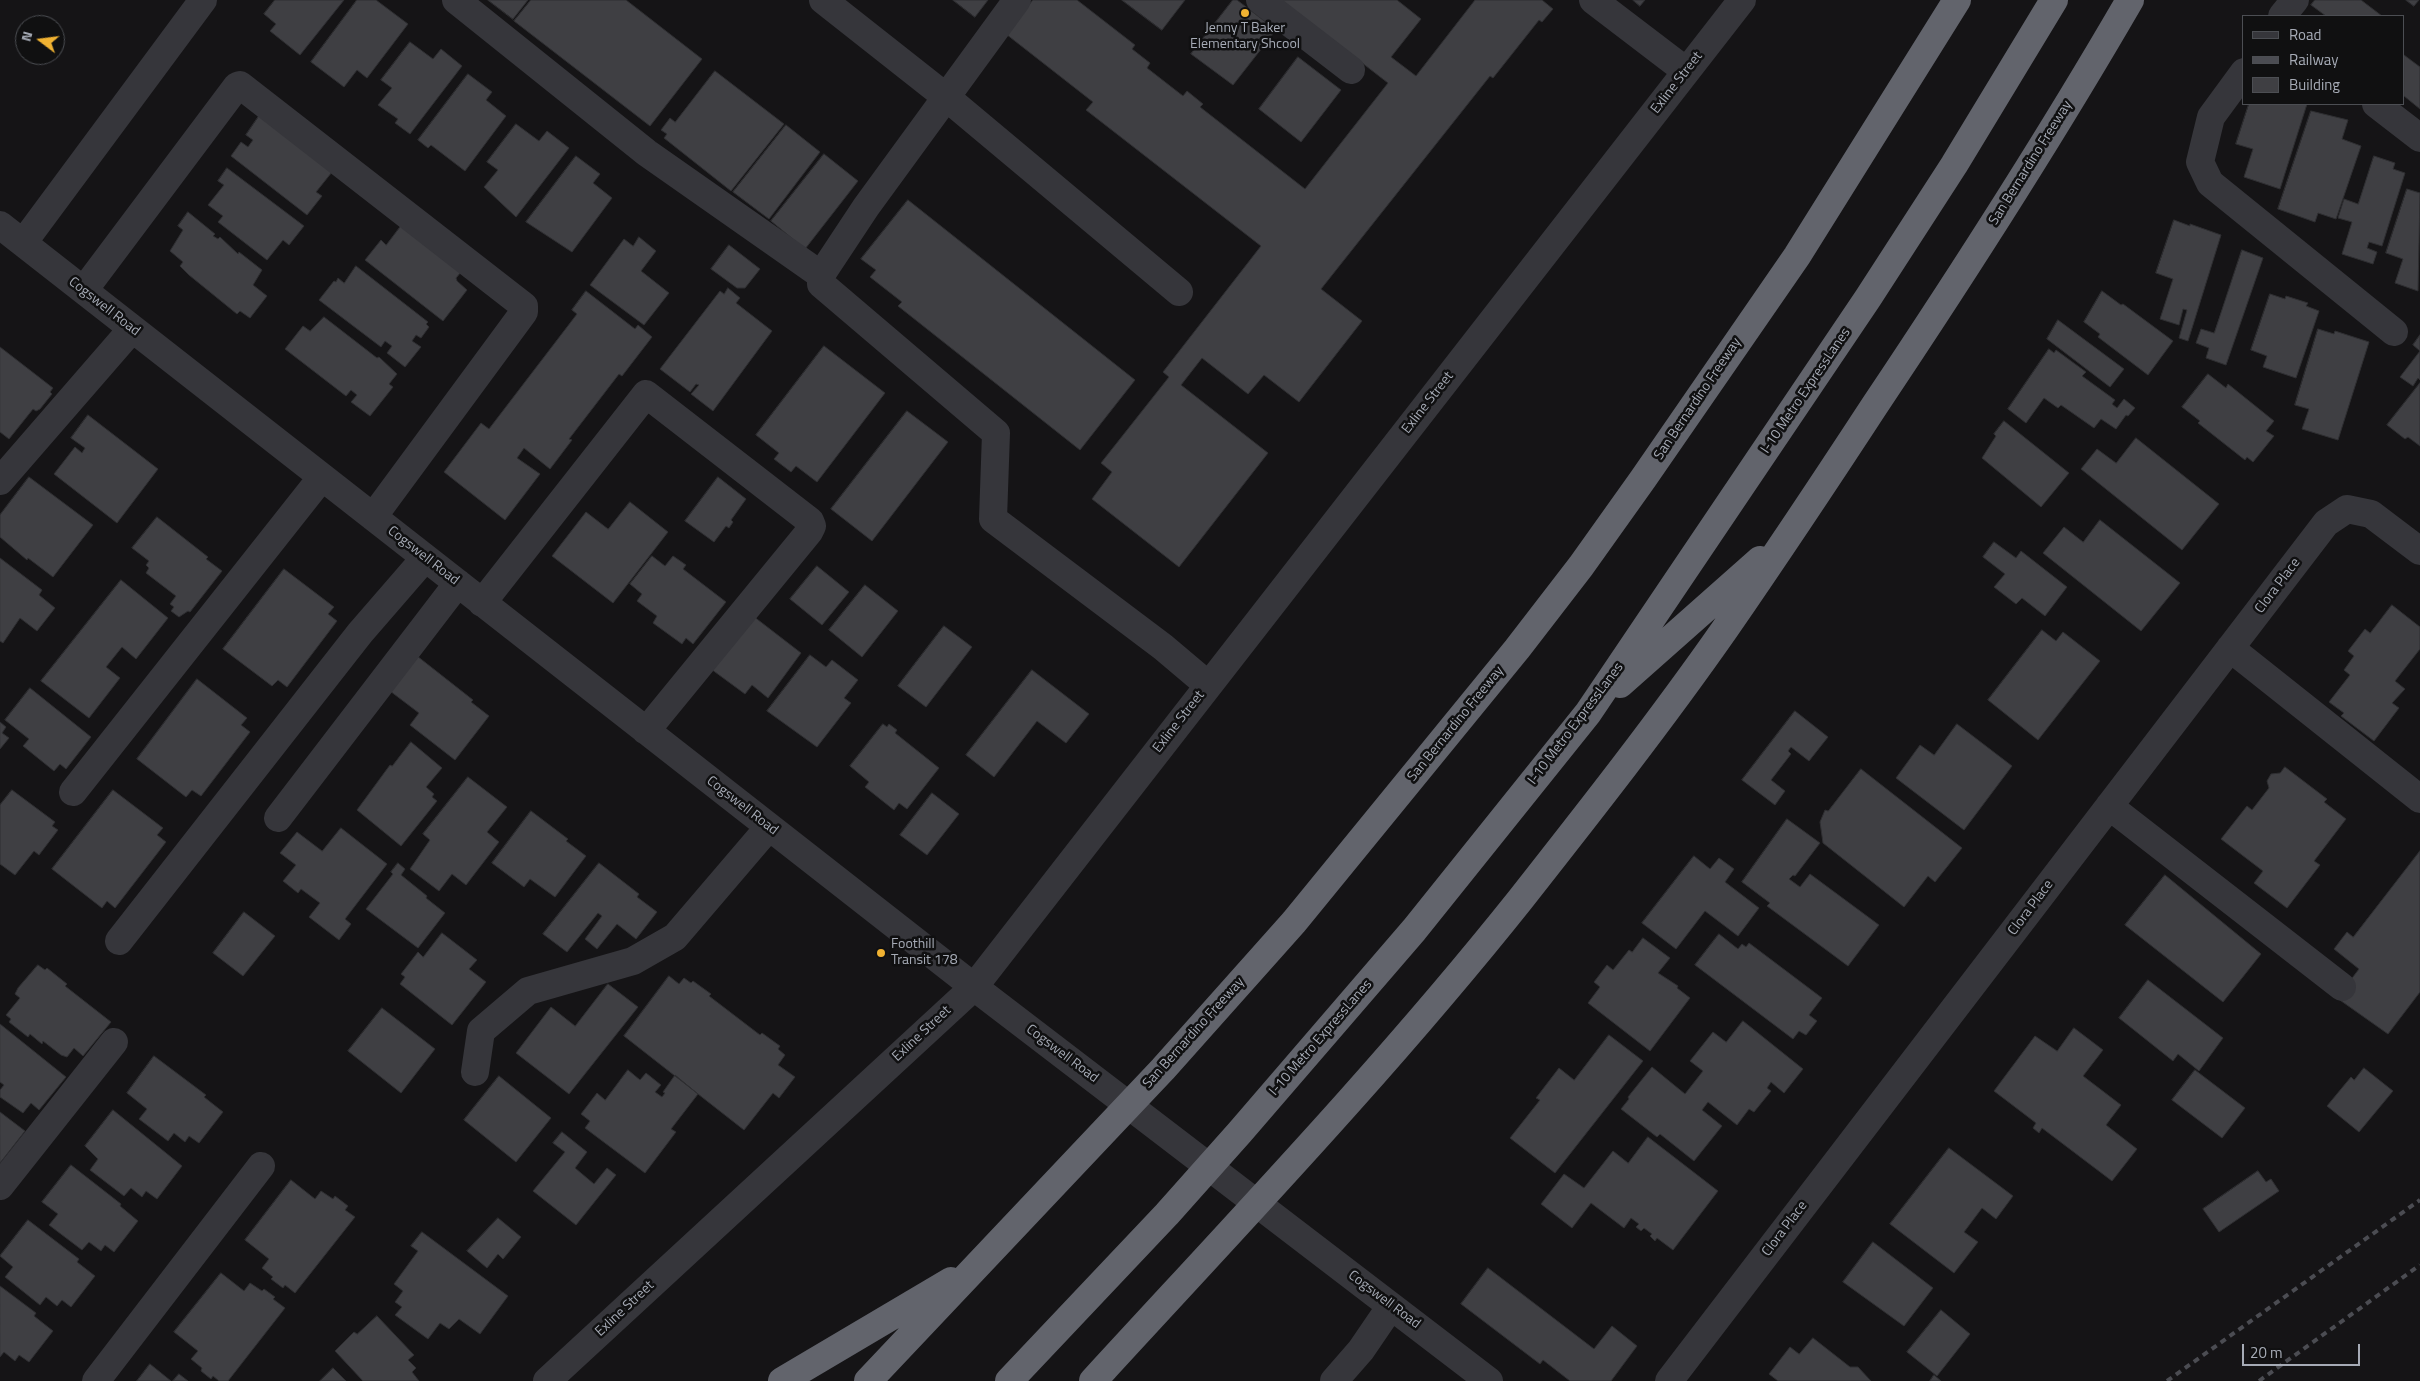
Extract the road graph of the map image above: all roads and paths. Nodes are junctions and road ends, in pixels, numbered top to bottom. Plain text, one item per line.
1 (203, 0) edge
2 (456, 0) edge
3 (823, 0) edge
4 (1017, 0) edge
5 (1260, 0) edge
6 (1593, 0) edge
7 (1742, 0) edge
8 (1958, 0) edge
9 (2054, 0) edge
10 (2130, 0) edge
11 (2295, 0) edge
12 (2283, 15) edge
13 (1351, 70) dead end
14 (1686, 71) junction
15 (2242, 75) edge
16 (946, 97) junction
17 (2377, 105) edge
18 (2420, 138) edge
19 (0, 225) edge
20 (23, 243) junction
21 (820, 275) junction
22 (84, 290) junction
23 (1179, 292) dead end
24 (132, 329) junction
25 (2394, 332) dead end
26 (322, 477) junction
27 (0, 481) edge
28 (373, 516) junction
29 (1792, 530) junction
30 (2420, 552) edge
31 (425, 558) junction
32 (458, 583) junction
33 (482, 603) junction
34 (2230, 648) junction
35 (1208, 685) junction
36 (1588, 713) junction
37 (646, 731) junction
38 (73, 792) dead end
39 (2420, 799) edge
40 (2109, 806) junction
41 (278, 818) dead end
42 (769, 827) junction
43 (119, 941) dead end
44 (974, 987) junction
45 (2342, 987) dead end
46 (114, 1042) dead end
47 (475, 1072) dead end
48 (261, 1166) dead end
49 (0, 1186) edge
50 (980, 1264) junction
51 (1391, 1306) junction
52 (96, 1381) edge
53 (547, 1381) edge
54 (782, 1381) edge
55 (868, 1381) edge
56 (1009, 1381) edge
57 (1093, 1381) edge
58 (1334, 1381) edge
59 (1489, 1381) edge
60 (1669, 1381) edge

1 - 20 street
2 - 21 street
3 - 16 street
4 - 16 street
5 - 13 street
6 - 14 street
7 - 14 street, Exline Street
8 - 50 highway, San Bernardino Freeway
9 - 36 highway, I-10 Metro ExpressLanes
10 - 29 highway, San Bernardino Freeway
11 - 12 street
14 - 35 street, Exline Street
15 - 25 street
16 - 21 street
16 - 23 street
17 - 18 street
19 - 20 street, Cogswell Road
20 - 22 street, Cogswell Road
21 - 35 street
22 - 24 street, Cogswell Road
22 - 28 street
24 - 26 street, Cogswell Road
24 - 27 street
26 - 28 street, Cogswell Road
26 - 38 street
28 - 31 street, Cogswell Road
29 - 36 highway
29 - 57 highway, San Bernardino Freeway
30 - 34 street, Clora Place
31 - 32 street, Cogswell Road
31 - 43 street
32 - 33 street, Cogswell Road
32 - 41 street
33 - 37 street, Cogswell Road
33 - 37 street
34 - 39 street
34 - 40 street, Clora Place
35 - 44 street, Exline Street
36 - 56 highway, I-10 Metro ExpressLanes
37 - 42 street, Cogswell Road
40 - 45 street
40 - 60 street, Clora Place
42 - 44 street, Cogswell Road
42 - 47 street
44 - 51 street, Cogswell Road
44 - 53 street, Exline Street
46 - 49 street
48 - 52 street
50 - 54 highway
50 - 55 highway, San Bernardino Freeway
51 - 58 street
51 - 59 street, Cogswell Road

